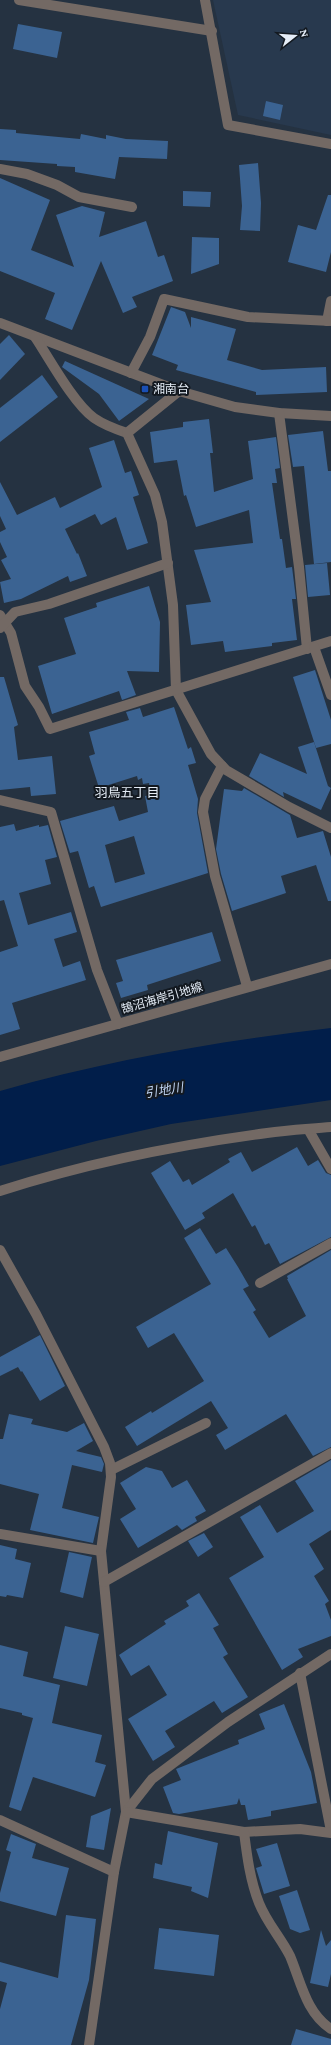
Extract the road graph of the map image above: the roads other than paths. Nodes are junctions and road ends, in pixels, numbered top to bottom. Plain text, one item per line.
1 (19, 0) edge
2 (205, 0) edge
3 (212, 31) junction
4 (331, 144) edge
5 (0, 169) edge
6 (132, 206) dead end
7 (331, 301) edge
8 (329, 321) edge
9 (0, 323) edge
10 (35, 337) junction
11 (131, 373) junction
12 (179, 391) junction
13 (279, 413) junction
14 (331, 416) edge
15 (127, 433) junction
16 (168, 563) junction
17 (2, 621) edge
18 (331, 641) edge
19 (310, 648) junction
20 (176, 690) junction
21 (331, 695) edge
22 (222, 766) junction
23 (0, 800) edge
24 (331, 828) edge
25 (331, 964) edge
26 (247, 986) junction
27 (118, 1024) junction
28 (0, 1056) edge
29 (331, 1127) edge
30 (308, 1129) junction
31 (331, 1169) edge
32 (0, 1191) edge
33 (331, 1243) edge
34 (0, 1250) edge
35 (260, 1283) dead end
36 (206, 1423) dead end
37 (331, 1453) edge
38 (111, 1470) junction
39 (0, 1534) edge
40 (101, 1551) junction
41 (104, 1582) junction
42 (331, 1654) edge
43 (300, 1673) junction
44 (126, 1812) junction
45 (0, 1820) edge
46 (244, 1832) junction
47 (331, 1832) edge
48 (114, 1872) junction
49 (331, 2029) edge
50 (89, 2045) edge

1 - 3 street
2 - 3 street
3 - 4 street
5 - 6 street
7 - 8 street
8 - 11 street
9 - 10 street
10 - 11 street
10 - 15 street
11 - 12 street
12 - 13 street
12 - 15 street
13 - 14 street
13 - 19 street
15 - 16 street
16 - 17 street
16 - 20 street
17 - 20 street
18 - 19 street
19 - 20 street
19 - 21 street
20 - 22 street
22 - 24 street
22 - 26 street
23 - 27 street
25 - 26 street, 鵠沼海岸引地線
26 - 27 street, 鵠沼海岸引地線
27 - 28 street, 鵠沼海岸引地線
29 - 30 street
30 - 31 street
30 - 32 street
33 - 35 street
34 - 38 street
36 - 38 street
37 - 41 street
38 - 40 street
39 - 40 street
40 - 41 street
41 - 44 street
42 - 43 street
43 - 44 street
43 - 47 street
44 - 46 street
44 - 48 street
45 - 48 street
46 - 47 street
46 - 49 street
48 - 50 street

